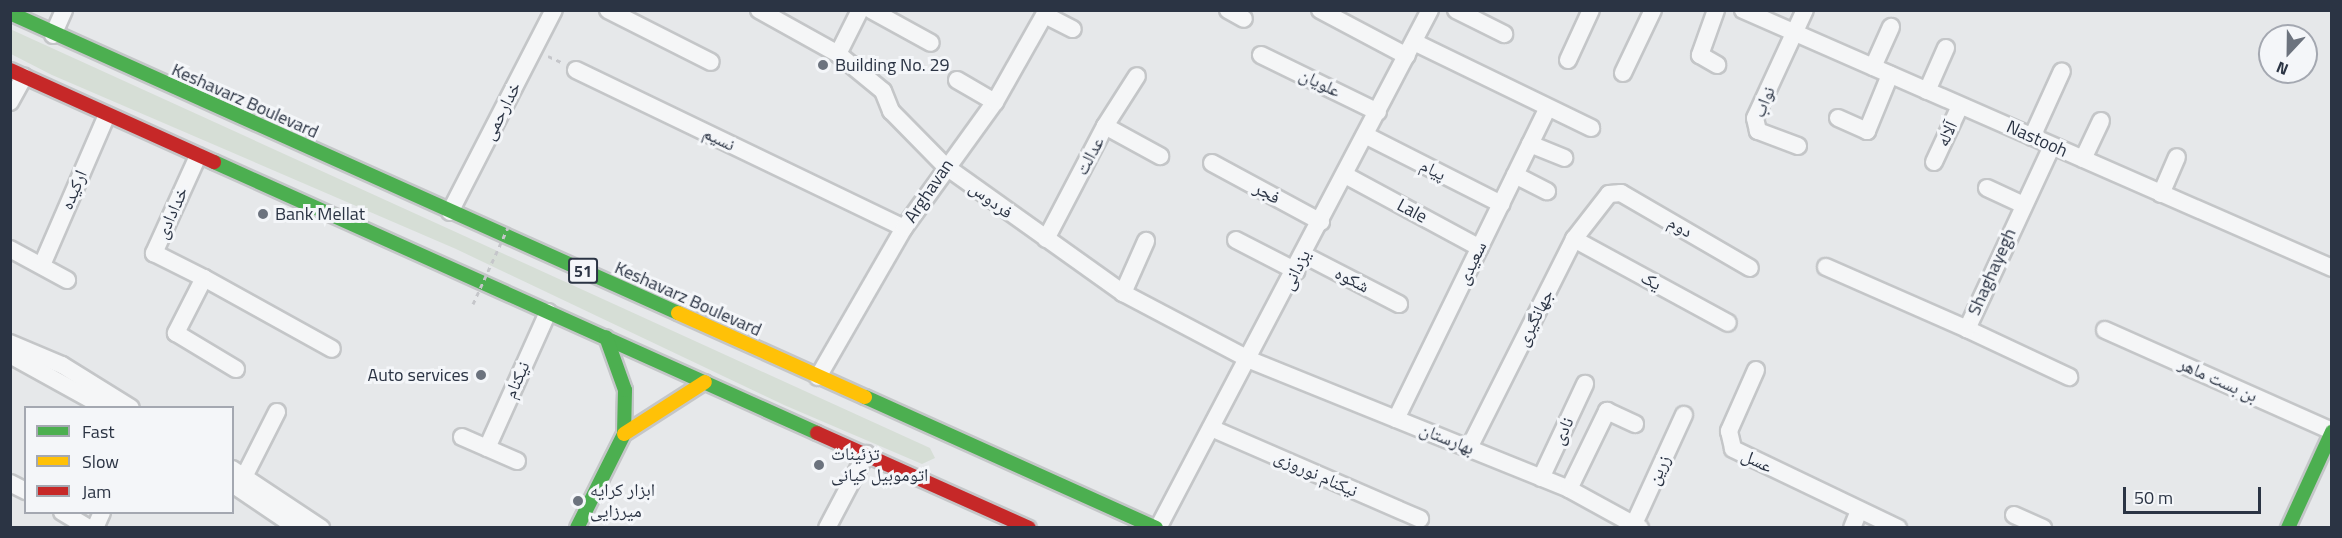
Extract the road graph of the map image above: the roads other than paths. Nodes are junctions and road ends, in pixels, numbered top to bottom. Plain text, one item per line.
1 (64, 10) edge
2 (554, 10) edge
3 (608, 10) edge
4 (759, 10) edge
5 (860, 10) edge
6 (872, 10) edge
7 (1228, 10) edge
8 (1320, 10) edge
9 (1430, 10) edge
10 (1456, 10) edge
11 (1591, 10) edge
12 (1653, 10) edge
13 (1716, 10) edge
14 (1743, 10) edge
15 (1805, 10) edge
16 (12, 12) edge
17 (1046, 13) edge
18 (1244, 19) dead end
19 (1891, 27) dead end
20 (1073, 30) dead end
21 (1795, 33) junction
22 (1504, 34) dead end
23 (53, 35) junction
24 (931, 43) dead end
25 (1946, 48) dead end
26 (1410, 49) junction
27 (838, 54) junction
28 (1261, 55) dead end
29 (1568, 60) dead end
30 (711, 62) dead end
31 (1717, 65) dead end
32 (1873, 67) junction
33 (576, 70) road end
34 (2062, 71) dead end
35 (1623, 73) dead end
36 (15, 74) edge
37 (1890, 75) junction
38 (1137, 76) dead end
39 (957, 80) dead end
40 (1927, 91) junction
41 (10, 102) edge
42 (995, 102) junction
43 (1960, 105) junction
44 (1548, 108) junction
45 (1378, 112) junction
46 (107, 115) junction
47 (1838, 118) dead end
48 (2101, 121) dead end
49 (1105, 126) junction
50 (1591, 128) dead end
51 (1365, 135) junction
52 (2032, 137) junction
53 (1530, 144) junction
54 (1798, 146) dead end
55 (2052, 146) junction
56 (198, 156) junction
57 (1160, 156) dead end
58 (2177, 157) dead end
59 (1564, 158) dead end
60 (2082, 159) junction
61 (1934, 162) dead end
62 (1212, 163) dead end
63 (945, 166) junction
64 (1345, 175) junction
65 (1515, 175) junction
66 (1987, 188) dead end
67 (1547, 191) dead end
68 (1609, 194) joint
69 (2161, 194) junction
70 (1501, 204) junction
71 (2022, 204) junction
72 (450, 212) junction
73 (1321, 222) junction
74 (904, 228) junction
75 (1046, 239) junction
76 (1574, 239) junction
77 (1236, 240) dead end
78 (1146, 241) dead end
79 (1480, 248) junction
80 (10, 249) edge
81 (1304, 255) junction
82 (42, 265) junction
83 (1750, 267) dead end
84 (1826, 267) dead end
85 (2331, 268) edge
86 (1296, 271) junction
87 (204, 278) junction
88 (67, 280) dead end
89 (1123, 293) junction
90 (1399, 304) dead end
91 (548, 312) junction
92 (1728, 323) dead end
93 (1967, 329) junction
94 (2105, 330) dead end
95 (606, 338) junction
96 (10, 343) edge
97 (332, 348) dead end
98 (10, 356) edge
99 (1250, 360) junction
100 (236, 369) dead end
101 (1756, 370) dead end
102 (818, 377) junction
103 (2069, 377) dead end
104 (705, 382) junction
105 (1585, 384) dead end
106 (102, 406) edge
107 (128, 406) edge
108 (278, 412) dead end
109 (1684, 415) dead end
110 (1396, 418) junction
111 (1635, 424) dead end
112 (1211, 428) junction
113 (2331, 431) edge
114 (624, 434) junction
115 (462, 437) dead end
116 (487, 448) junction
117 (1469, 448) junction
118 (866, 454) junction
119 (517, 460) dead end
120 (236, 477) edge
121 (1541, 478) junction
122 (1569, 489) junction
123 (1859, 511) junction
124 (64, 514) edge
125 (102, 514) edge
126 (2014, 515) dead end
127 (1420, 519) dead end
128 (1018, 525) edge
129 (1637, 526) edge
130 (88, 528) edge
131 (95, 528) edge
132 (297, 528) edge
133 (321, 528) edge
134 (577, 528) edge
135 (827, 528) edge
136 (1157, 528) edge
137 (1852, 528) edge
138 (1898, 528) edge
139 (2043, 528) edge
140 (2288, 528) edge

1 - 23 street
2 - 72 street, خدارحمی
3 - 30 street
4 - 27 street, فردوس
5 - 27 street
6 - 24 street
7 - 18 street
8 - 26 street
9 - 26 street, یزدانی
10 - 22 street
11 - 29 street
12 - 35 street
13 - 31 street
14 - 21 street, Nastooh
15 - 21 street
16 - 23 main road, Keshavarz Boulevard
17 - 20 street
17 - 42 street, Arghavan
19 - 32 street
21 - 32 street, Nastooh
21 - 54 street, نواب
23 - 72 main road, Keshavarz Boulevard / 51
25 - 40 street
26 - 44 street
26 - 45 street, یزدانی
27 - 63 street, فردوس
28 - 45 street, علویان
32 - 37 street, Nastooh
33 - 74 street, نسیم
34 - 52 street
36 - 41 street
36 - 46 main road
37 - 40 street, Nastooh
37 - 47 street
38 - 49 street
39 - 42 street
40 - 43 street, Nastooh
42 - 63 street, Arghavan
43 - 52 street, Nastooh
43 - 61 street, آلاله
44 - 50 street
44 - 53 street, سعیدی
45 - 51 street, یزدانی
46 - 56 main road
46 - 82 street, ارکیده
48 - 60 street
49 - 57 street, عدالت
49 - 75 street, عدالت
51 - 64 street, یزدانی
51 - 70 street, پیام
52 - 55 street, Nastooh
53 - 59 street
53 - 65 street, سعیدی
55 - 60 street, Nastooh
55 - 71 street, Shaghayegh
56 - 87 street, خدادادی
56 - 91 main road
58 - 69 street
60 - 69 street, Nastooh
62 - 73 street, فجر
63 - 74 street, Arghavan
63 - 75 street, فردوس
64 - 73 street, یزدانی
64 - 79 street, Lale
65 - 67 street
65 - 70 street, سعیدی
66 - 71 street
68 - 76 street, جهانگیری
68 - 83 street, دوم
69 - 85 street, Nastooh
70 - 79 street, سعیدی
71 - 93 street, Shaghayegh
72 - 102 main road, Keshavarz Boulevard / 51
73 - 81 street, یزدانی
74 - 102 street, Arghavan
75 - 89 street, فردوس
76 - 92 street, یک
76 - 117 street, جهانگیری
77 - 86 street
78 - 89 street
79 - 110 street, سعیدی
80 - 82 street
81 - 86 street, یزدانی
81 - 90 street, شکوه
82 - 88 street
84 - 93 street
86 - 99 street, یزدانی
87 - 97 street, خدادادی
87 - 100 street
89 - 99 street, فردوس
91 - 95 main road
91 - 116 street, نیکنام
93 - 103 street, Shaghayegh
94 - 113 street, بن بست ماهر
95 - 104 main road
95 - 114 main road
96 - 107 street
98 - 106 street
99 - 110 street, بهارستان
99 - 112 street, یزدانی
101 - 123 street, عسل
102 - 136 main road, Keshavarz Boulevard / 51
104 - 114 main road
104 - 118 main road
105 - 121 street, نادی
108 - 120 street
109 - 129 street, زرین
110 - 117 street, بهارستان
111 - 122 street
112 - 127 street, نیکنام نوروزی
112 - 136 street, یزدانی
113 - 140 main road
114 - 134 main road
115 - 116 street
116 - 119 street
117 - 121 street, بهارستان
118 - 128 main road
118 - 135 street
120 - 132 street
120 - 133 street
121 - 122 street, بهارستان
122 - 129 street, بهارستان
123 - 137 street
123 - 138 street
124 - 130 street
125 - 131 street
126 - 139 street

